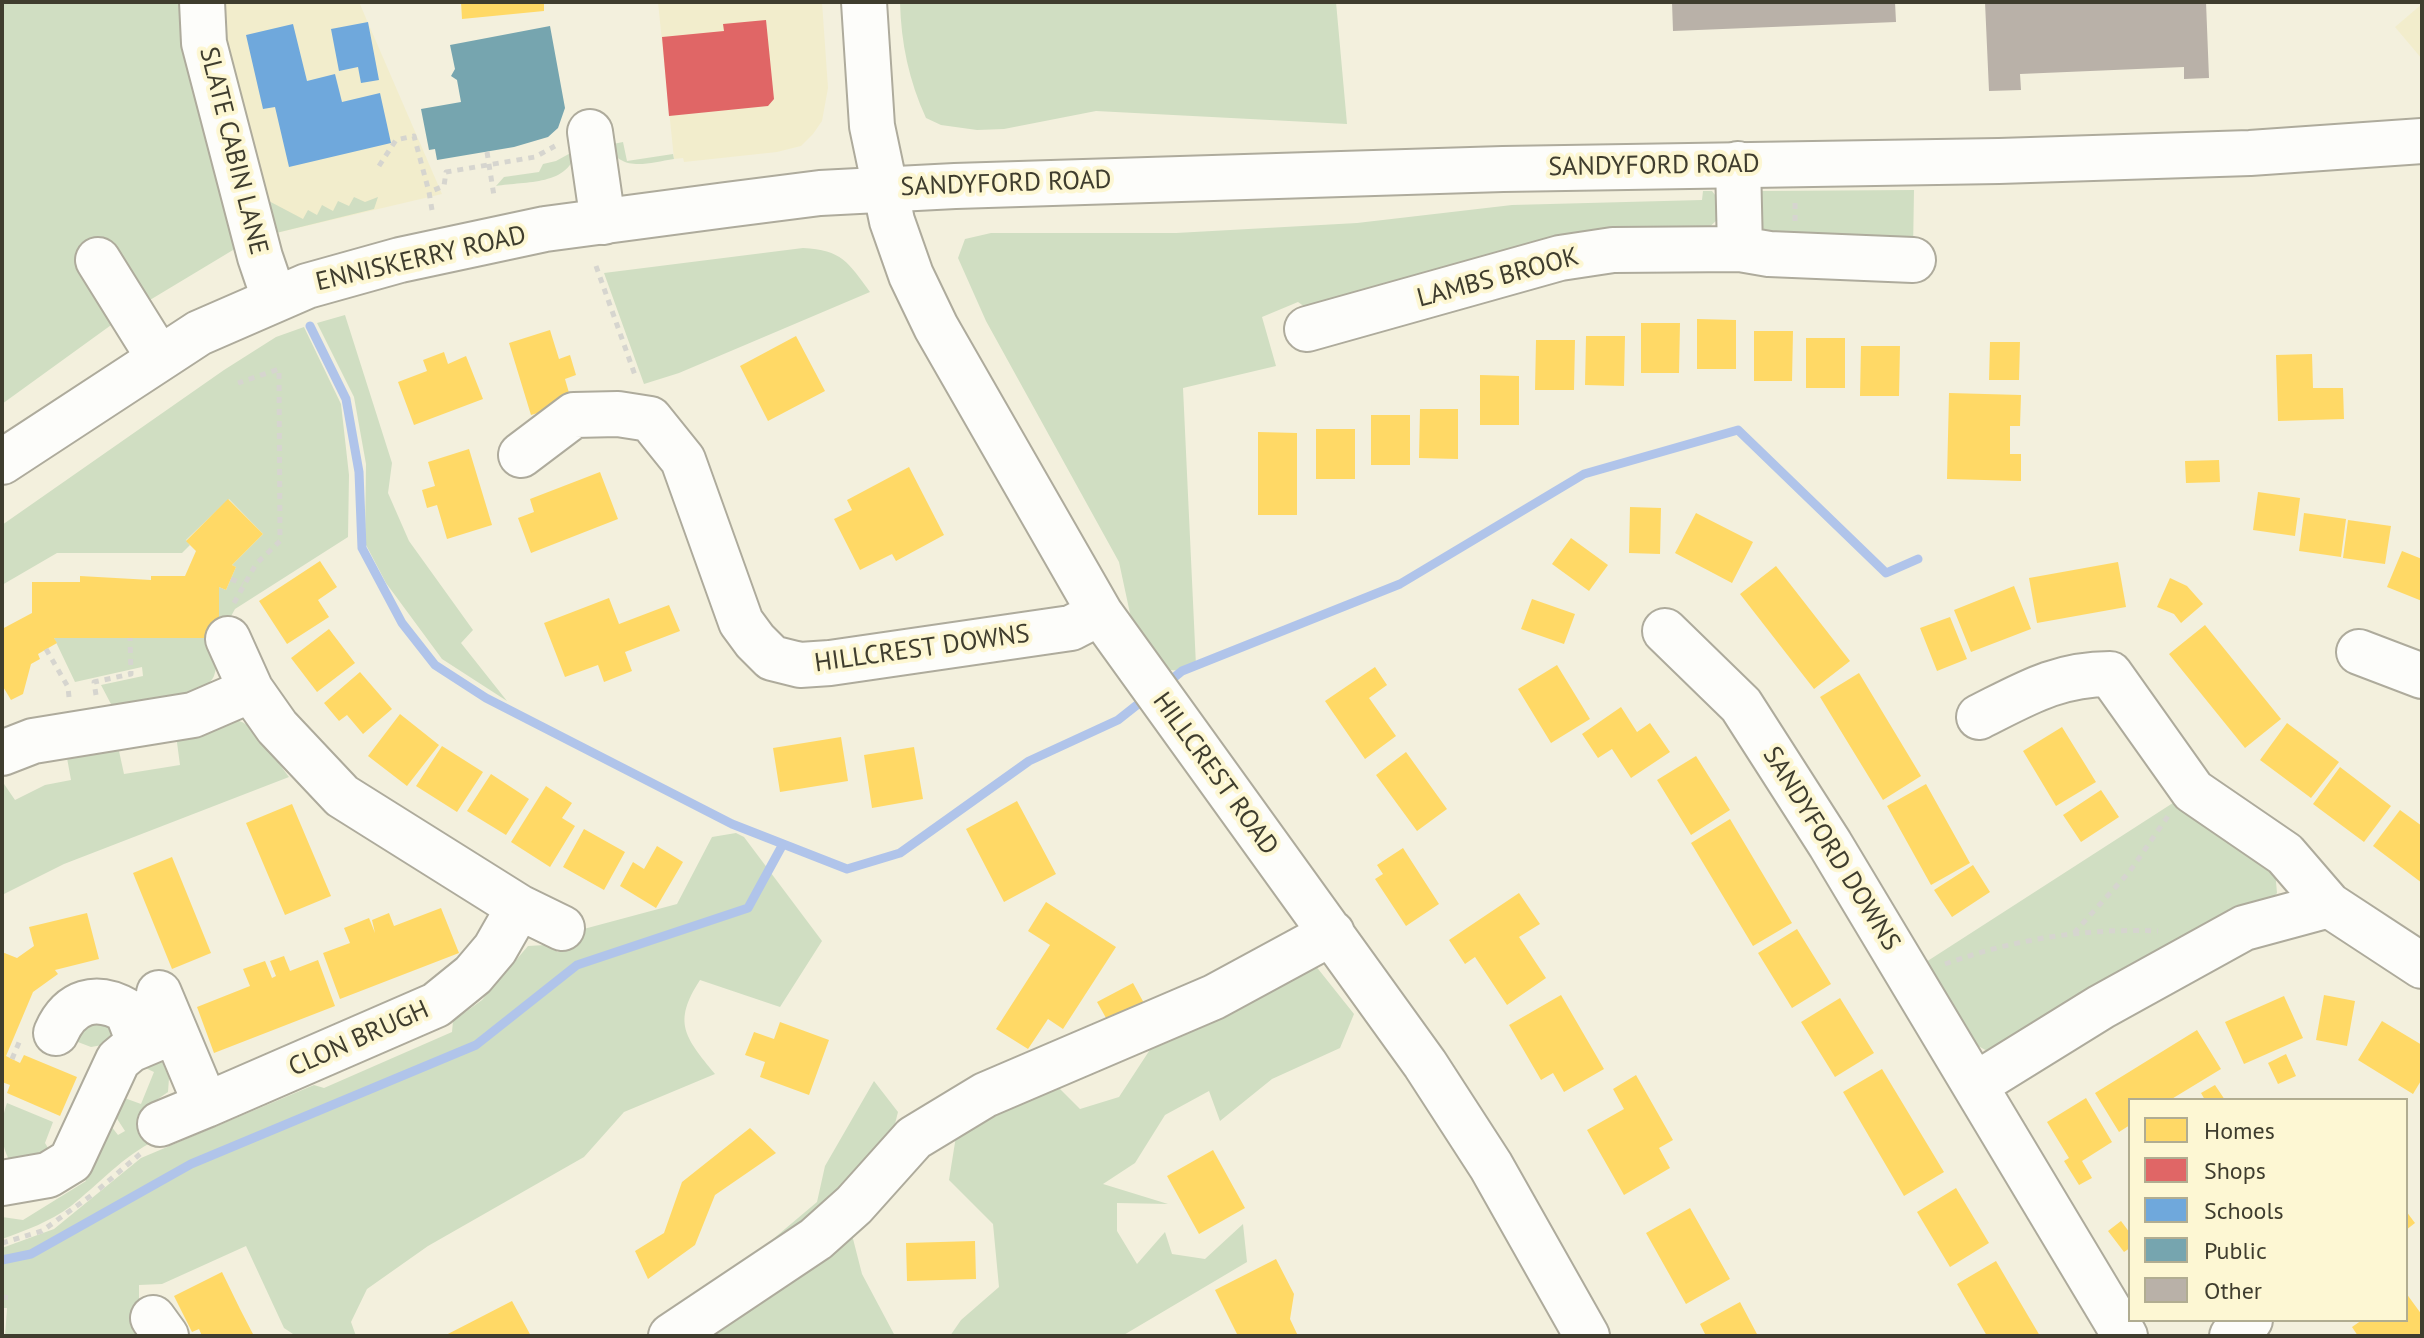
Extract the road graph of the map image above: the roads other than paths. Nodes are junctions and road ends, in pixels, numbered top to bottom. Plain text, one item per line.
1 (202, 2) edge
2 (864, 2) edge
3 (590, 132) road end
4 (2422, 141) edge
5 (1738, 164) junction
6 (885, 189) junction
7 (603, 222) junction
8 (1740, 249) junction
9 (98, 260) dead end
10 (1913, 260) dead end
11 (274, 298) junction
12 (1307, 329) dead end
13 (159, 358) junction
14 (521, 455) dead end
15 (2, 462) edge
16 (1100, 613) junction
17 (1665, 631) dead end
18 (228, 639) road end
19 (2359, 652) dead end
20 (2422, 676) edge
21 (251, 690) junction
22 (1979, 717) dead end
23 (7, 740) edge
24 (2329, 905) junction
25 (519, 907) junction
26 (562, 928) dead end
27 (1332, 933) junction
28 (2422, 966) edge
29 (158, 1023) junction
30 (56, 1033) dead end
31 (1975, 1085) junction
32 (206, 1105) junction
33 (160, 1124) dead end
34 (2, 1183) edge
35 (2248, 1322) edge
36 (671, 1336) edge
37 (1587, 1336) edge
38 (2125, 1336) edge
39 (2232, 1336) edge

1 - 11 street, SLATE CABIN LANE
2 - 6 street, HILLCREST ROAD
3 - 7 street
4 - 5 street, SANDYFORD ROAD
5 - 6 street, SANDYFORD ROAD
5 - 8 street
6 - 7 street, ENNISKERRY ROAD
6 - 16 street, HILLCREST ROAD
7 - 11 street, ENNISKERRY ROAD
8 - 10 street, LAMBS BROOK
8 - 12 street, LAMBS BROOK
9 - 13 street
11 - 13 street, ENNISKERRY ROAD
13 - 15 street, ENNISKERRY ROAD
14 - 16 street, HILLCREST DOWNS
16 - 27 street, HILLCREST ROAD
17 - 31 street, SANDYFORD DOWNS
18 - 21 street
19 - 20 street
21 - 23 street
21 - 25 street
22 - 24 street
24 - 28 street
24 - 31 street
25 - 26 street
25 - 32 street, CLON BRUGH
27 - 36 street
27 - 37 street, HILLCREST ROAD
29 - 30 street
29 - 32 street
29 - 34 street
31 - 38 street, SANDYFORD DOWNS
32 - 33 street, CLON BRUGH
35 - 39 street

